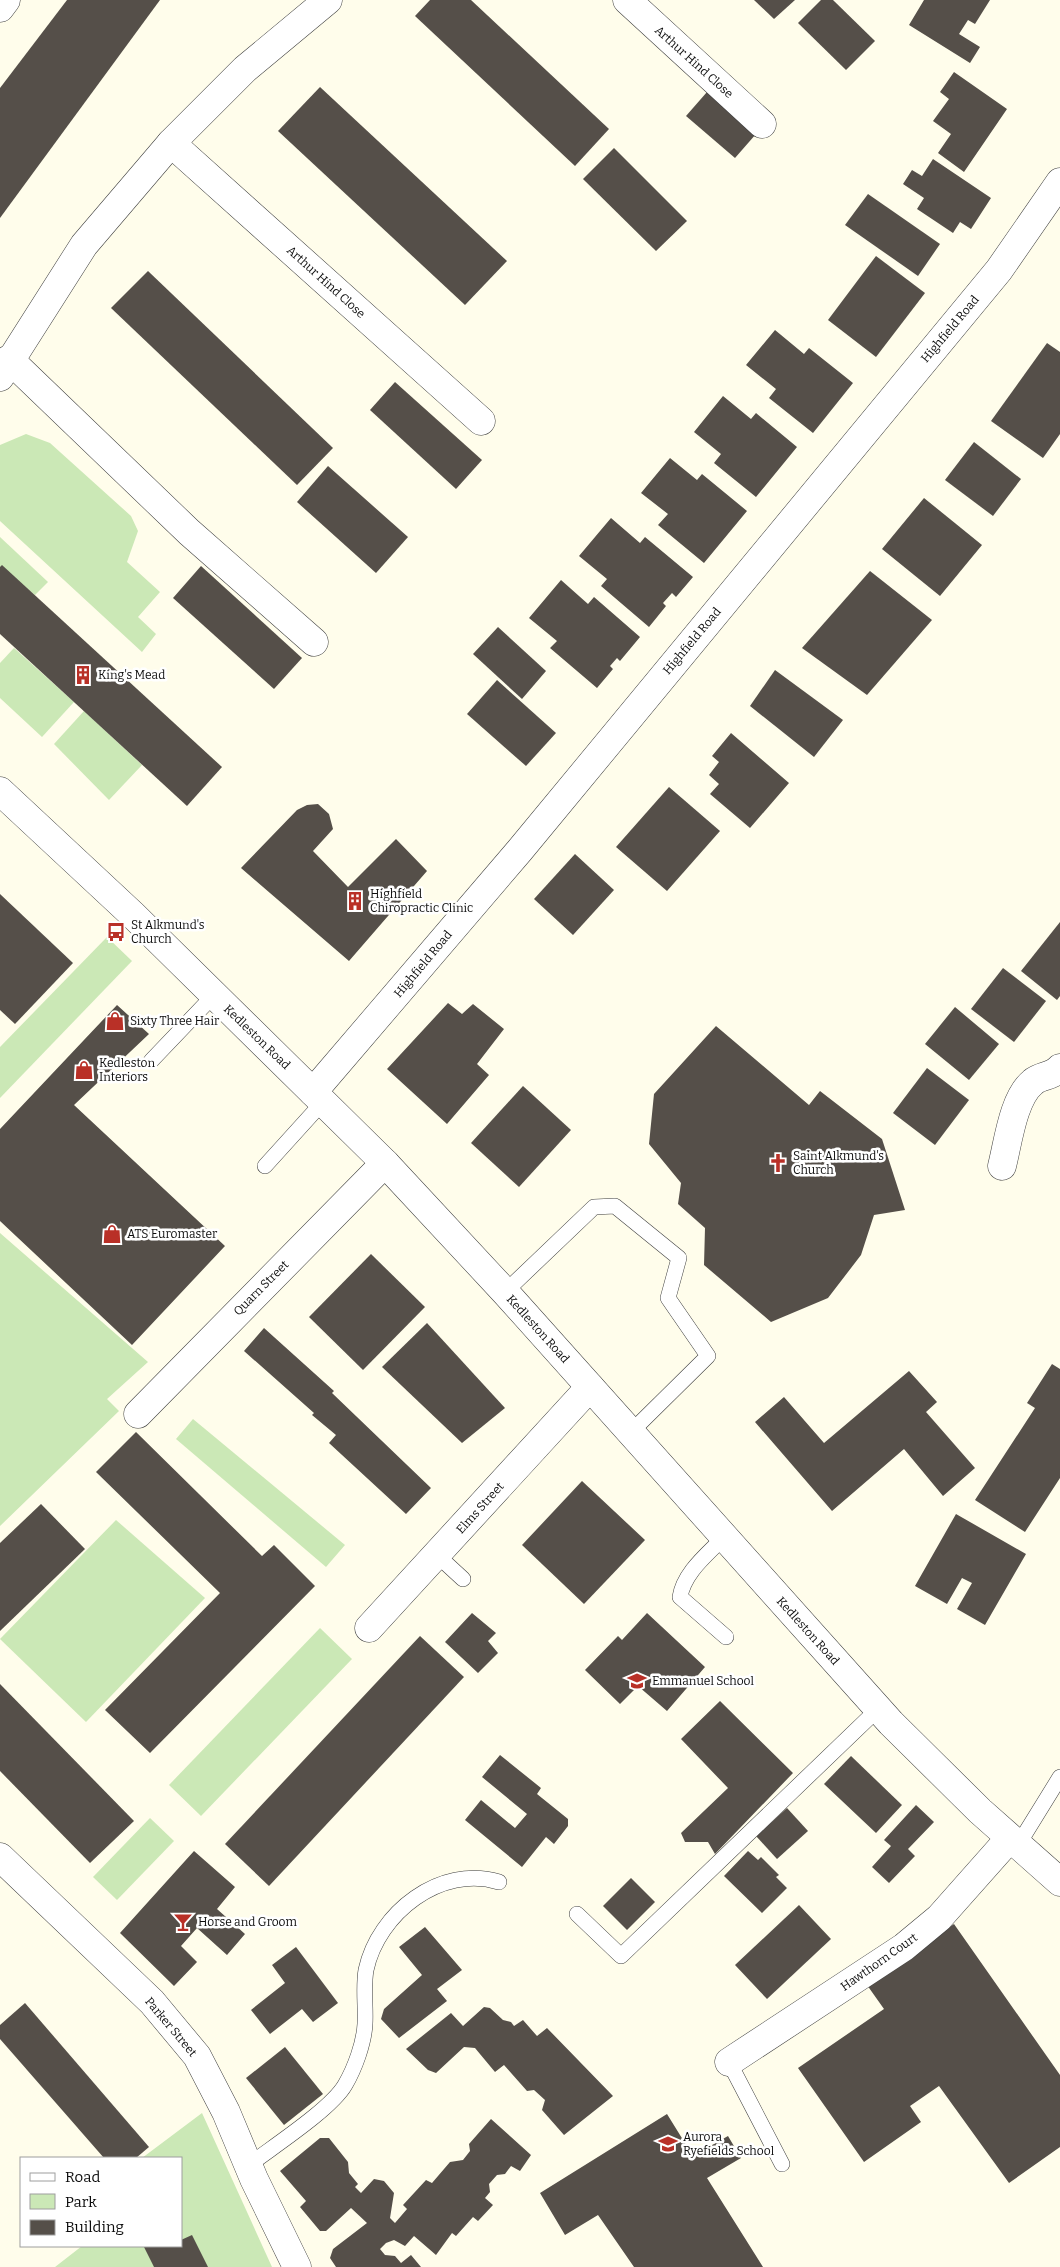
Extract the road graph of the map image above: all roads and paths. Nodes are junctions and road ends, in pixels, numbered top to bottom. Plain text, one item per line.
1 (6, 0) edge
2 (328, 0) edge
3 (627, 0) edge
4 (0, 8) edge
5 (762, 124) dead end
6 (171, 143) junction
7 (1060, 182) edge
8 (5, 368) edge
9 (481, 421) dead end
10 (314, 642) dead end
11 (0, 791) edge
12 (214, 995) junction
13 (151, 1061) dead end
14 (1060, 1068) edge
15 (318, 1097) junction
16 (385, 1163) junction
17 (265, 1166) dead end
18 (1002, 1166) dead end
19 (505, 1292) junction
20 (590, 1387) junction
21 (138, 1414) dead end
22 (631, 1432) junction
23 (724, 1537) junction
24 (436, 1555) junction
25 (464, 1579) dead end
26 (369, 1628) dead end
27 (726, 1637) dead end
28 (878, 1709) junction
29 (1060, 1777) edge
30 (1014, 1842) junction
31 (0, 1857) edge
32 (499, 1882) dead end
33 (1060, 1882) edge
34 (578, 1914) dead end
35 (730, 2062) joint
36 (782, 2164) dead end
37 (249, 2165) junction
38 (297, 2267) edge

1 - 4 street
2 - 6 street
3 - 5 street, Arthur Hind Close
6 - 8 street
6 - 9 street, Arthur Hind Close
7 - 15 street, Highfield Road
8 - 10 street
11 - 12 street, Kedleston Road
12 - 13 lane
12 - 15 street, Kedleston Road
14 - 18 street
15 - 16 street, Kedleston Road
15 - 17 lane
16 - 19 street, Kedleston Road
16 - 21 street, Quarn Street
19 - 20 street, Kedleston Road
19 - 22 lane
20 - 22 street, Kedleston Road
20 - 24 street, Elms Street
22 - 23 street, Kedleston Road
23 - 27 lane
23 - 28 street, Kedleston Road
24 - 25 lane
24 - 26 street, Elms Street
28 - 30 street, Kedleston Road
28 - 34 lane
29 - 30 lane
30 - 33 street, Kedleston Road
30 - 35 street, Hawthorn Court
31 - 37 street, Parker Street
32 - 37 lane
35 - 36 lane
37 - 38 street, Parker Street

